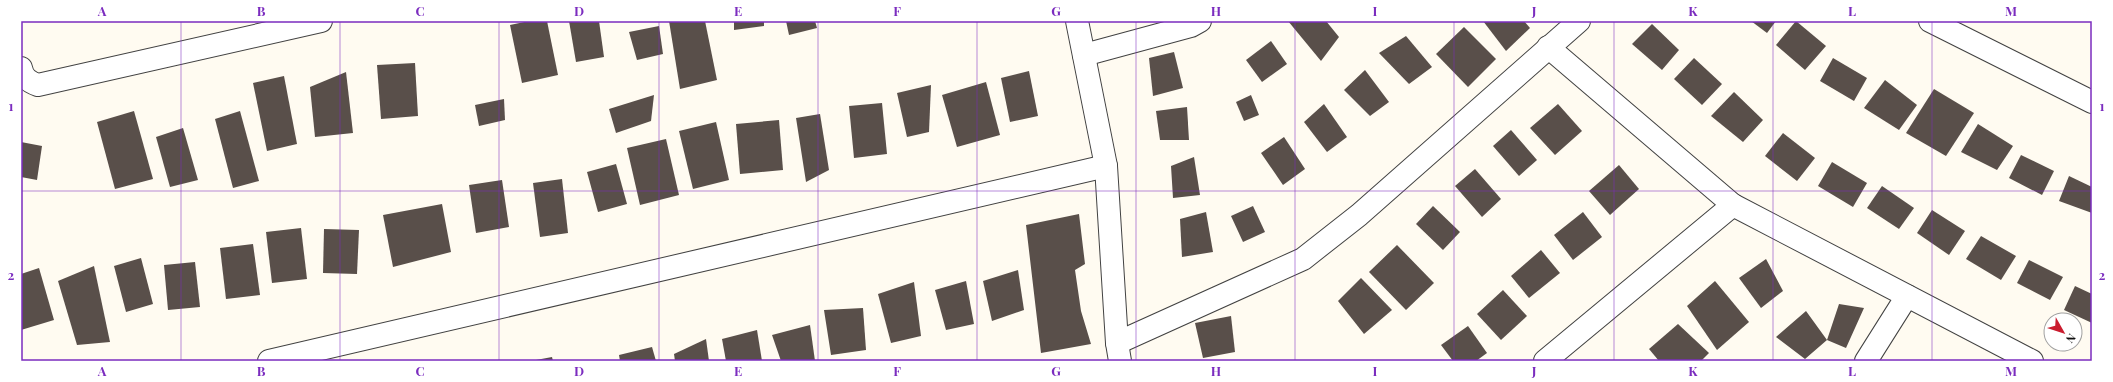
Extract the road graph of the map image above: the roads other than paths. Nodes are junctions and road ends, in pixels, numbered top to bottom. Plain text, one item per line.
1 (321, 21) edge
2 (1077, 21) edge
3 (1200, 21) edge
4 (1579, 21) edge
5 (1930, 21) edge
6 (1548, 48) junction
7 (1084, 55) junction
8 (21, 68) edge
9 (2092, 102) edge
10 (1106, 166) junction
11 (1733, 205) junction
12 (1907, 296) junction
13 (1119, 352) edge
14 (269, 361) edge
15 (1544, 361) edge
16 (1866, 361) edge
17 (2032, 361) edge

1 - 8 street
2 - 7 street
3 - 7 street
4 - 6 street
5 - 9 street
6 - 11 street
6 - 13 street
7 - 10 street
10 - 13 street
10 - 14 street
11 - 12 street
11 - 15 street
12 - 16 street
12 - 17 street

